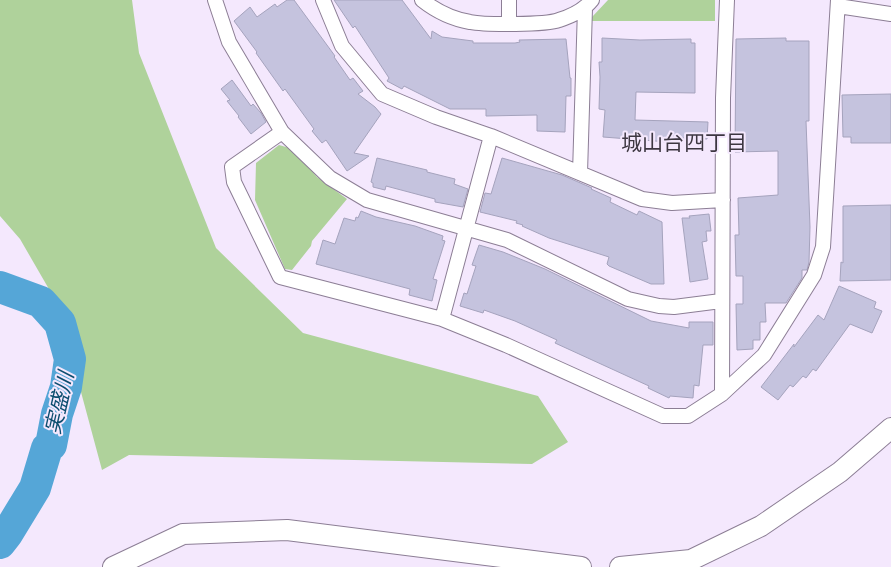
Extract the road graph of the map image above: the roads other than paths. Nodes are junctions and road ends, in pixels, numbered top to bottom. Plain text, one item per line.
1 (215, 0) edge
2 (323, 0) edge
3 (422, 0) edge
4 (509, 0) edge
5 (726, 0) edge
6 (838, 3) edge
7 (588, 4) edge
8 (891, 14) edge
9 (509, 24) junction
10 (282, 132) junction
11 (491, 136) junction
12 (580, 173) junction
13 (723, 200) junction
14 (466, 229) junction
15 (721, 301) junction
16 (442, 319) junction
17 (722, 394) junction
18 (891, 428) edge
19 (113, 567) edge
20 (581, 567) edge
21 (620, 567) edge

1 - 10 street
2 - 11 street
3 - 9 street
4 - 9 street
5 - 13 street
6 - 8 street
6 - 17 street
7 - 9 street
7 - 12 street
10 - 14 street
10 - 16 street
11 - 12 street
11 - 14 street
12 - 13 street
13 - 15 street
14 - 15 street
14 - 16 street
15 - 17 street
16 - 17 street
18 - 21 street
19 - 20 street

